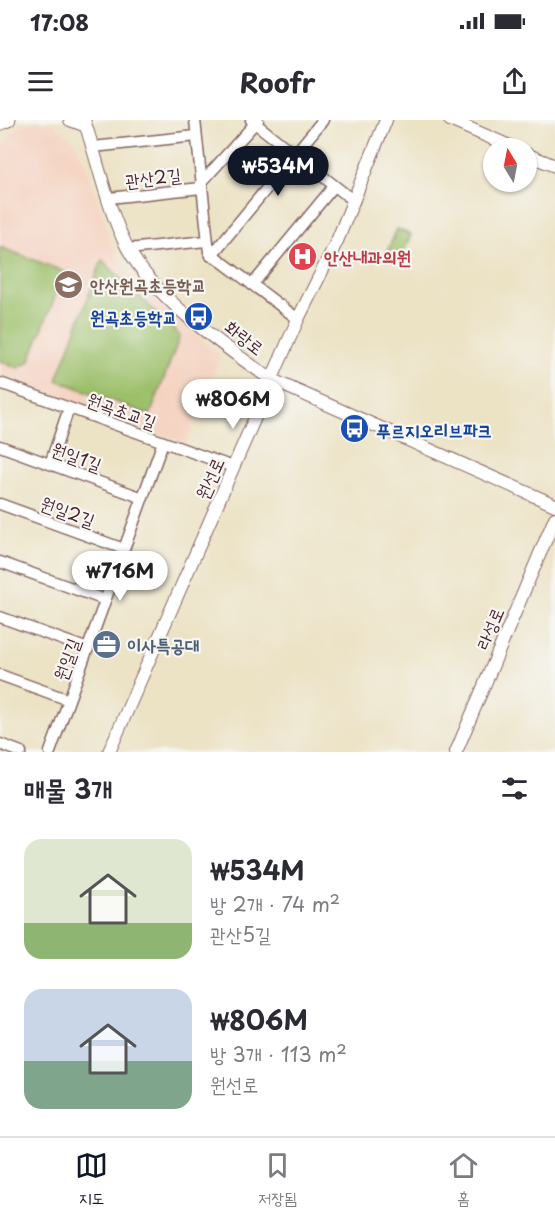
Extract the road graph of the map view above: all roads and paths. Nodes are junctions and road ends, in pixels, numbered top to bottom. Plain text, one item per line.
1 (9, 120) edge
2 (70, 120) edge
3 (195, 120) edge
4 (323, 120) edge
5 (386, 120) edge
6 (450, 120) edge
7 (254, 121) edge
8 (0, 122) edge
9 (85, 123) edge
10 (196, 136) junction
11 (491, 138) edge
12 (93, 147) junction
13 (294, 155) junction
14 (537, 159) edge
15 (555, 166) edge
16 (201, 185) junction
17 (334, 186) junction
18 (109, 198) junction
19 (354, 201) junction
20 (206, 241) junction
21 (128, 249) junction
22 (211, 256) junction
23 (252, 285) junction
24 (298, 319) junction
25 (272, 380) junction
26 (0, 383) edge
27 (69, 408) junction
28 (163, 442) junction
29 (0, 446) edge
30 (50, 464) junction
31 (233, 467) junction
32 (143, 498) junction
33 (0, 504) edge
34 (555, 505) edge
35 (555, 518) edge
36 (124, 549) junction
37 (0, 562) edge
38 (105, 600) junction
39 (0, 617) edge
40 (88, 649) junction
41 (0, 675) edge
42 (69, 700) junction
43 (0, 744) edge
44 (21, 752) edge
45 (50, 752) edge
46 (109, 752) edge
47 (456, 752) edge

1 - 8 street
2 - 9 street
3 - 10 street, 관산2길
4 - 13 street
5 - 19 street, 원선로
6 - 11 street
7 - 13 street
7 - 16 street
9 - 12 street, 화랑로
10 - 12 street, 관산2길
10 - 16 street, 관산2길
12 - 18 street, 화랑로
13 - 17 street
13 - 22 street
14 - 15 street
16 - 18 street, 관산2길
16 - 20 street, 관산2길
17 - 19 street
17 - 23 street
18 - 21 street, 화랑로
19 - 24 street, 원선로
20 - 21 street
20 - 22 street, 관산2길
21 - 25 street, 화랑로
22 - 23 street
23 - 24 street
24 - 25 street, 원선로
25 - 31 street, 원선로
25 - 34 street, 화랑로
26 - 27 street, 원곡초교길
27 - 28 street, 원곡초교길
27 - 30 street
28 - 31 street, 원곡초교길
28 - 32 street, 원일길
29 - 30 street, 원일1길
30 - 32 street, 원일1길
31 - 46 street, 원선로
32 - 36 street, 원일길
33 - 36 street, 원일2길
35 - 47 street, 라성로
36 - 38 street, 원일길
37 - 38 street
38 - 40 street, 원일길
39 - 40 street
40 - 42 street, 원일길
41 - 42 street
42 - 45 street, 원일길
43 - 44 street

